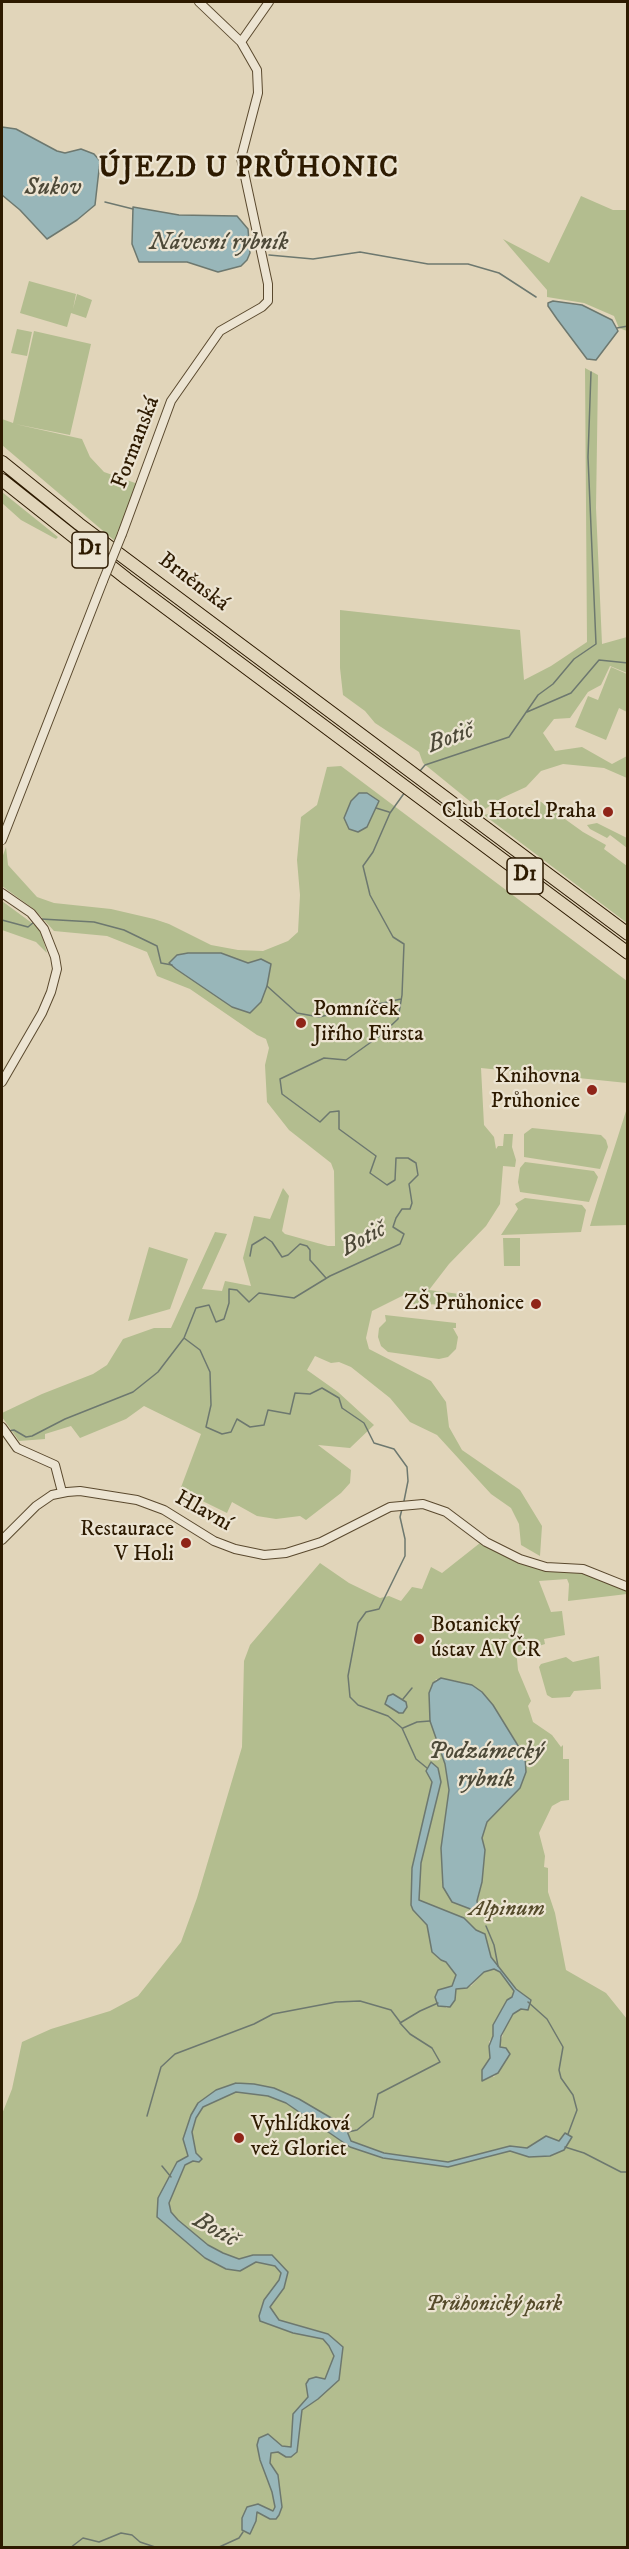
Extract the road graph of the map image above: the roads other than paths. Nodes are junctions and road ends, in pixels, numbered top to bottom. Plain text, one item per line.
1 (199, 2) edge
2 (269, 2) edge
3 (241, 42) junction
4 (2, 462) edge
5 (2, 480) edge
6 (2, 840) edge
7 (2, 893) edge
8 (627, 934) edge
9 (627, 953) edge
10 (2, 1082) edge
11 (2, 1426) edge
12 (63, 1492) junction
13 (2, 1540) edge
14 (627, 1587) edge

1 - 3 street, Formanská
2 - 3 street
3 - 6 street, Formanská, bridge
4 - 8 highway, Brněnská / D1
5 - 9 highway, Brněnská / D1
7 - 10 street
11 - 12 street
12 - 13 street, Hlavní
12 - 14 street, Hlavní

